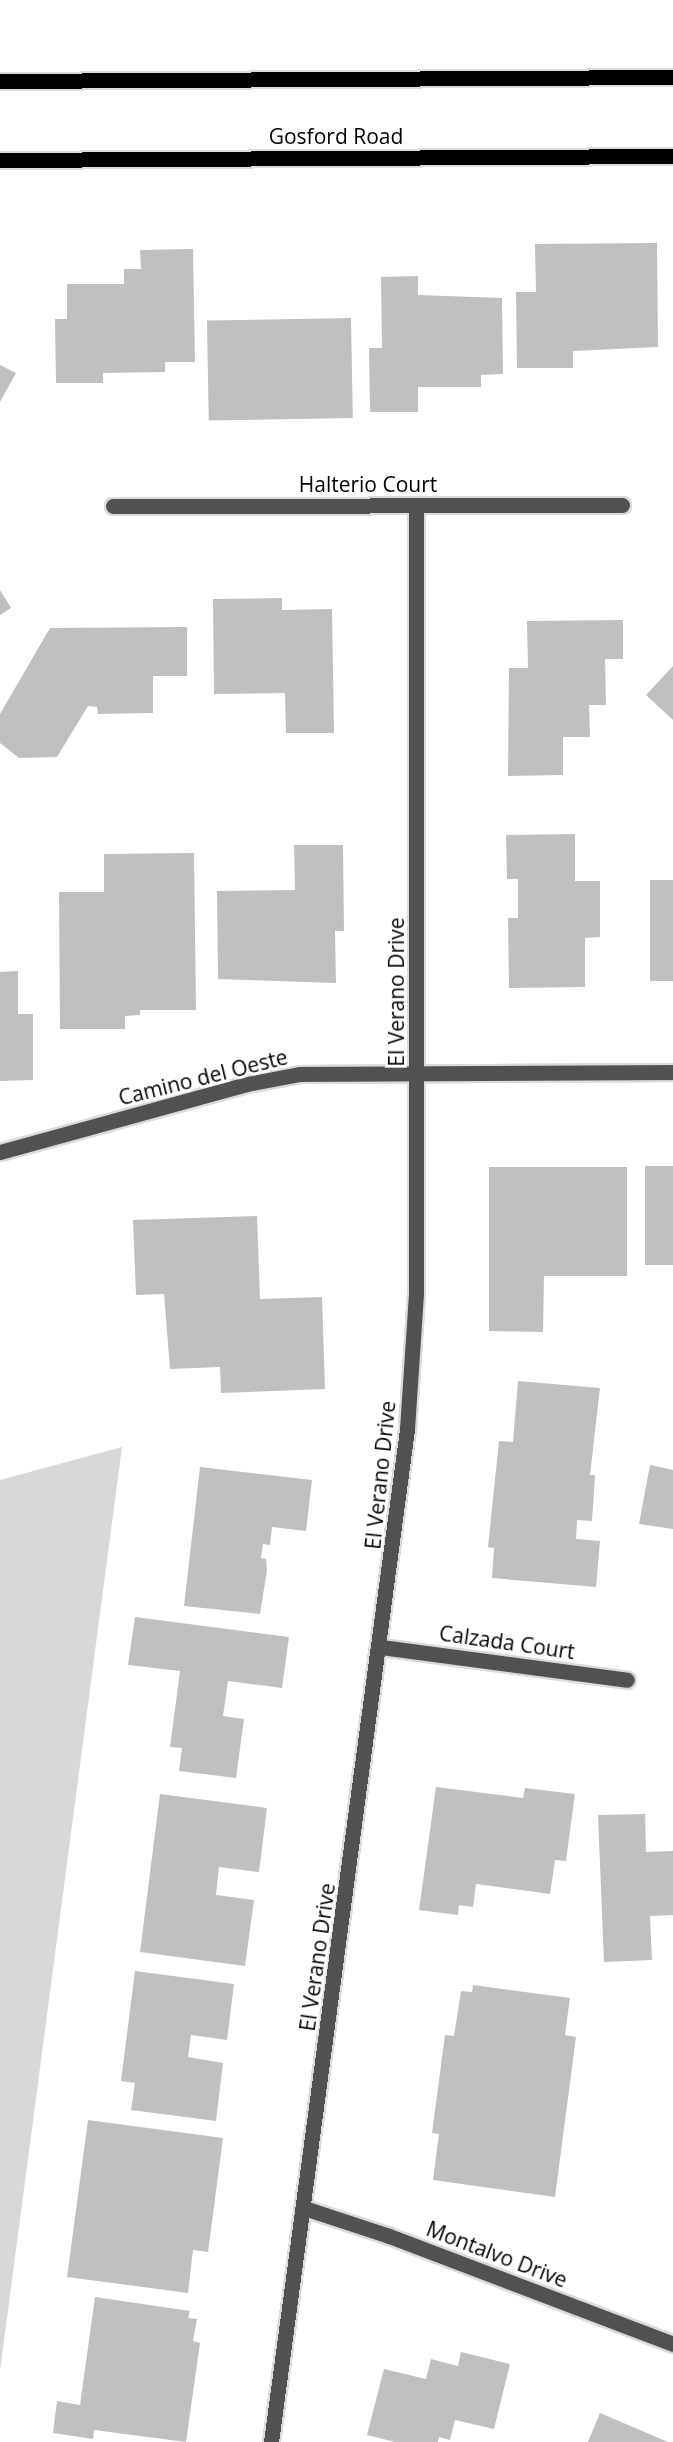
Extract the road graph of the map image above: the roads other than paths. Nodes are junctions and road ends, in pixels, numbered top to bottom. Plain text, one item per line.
1 (673, 77) edge
2 (0, 81) edge
3 (673, 156) edge
4 (0, 160) edge
5 (416, 505) junction
6 (622, 505) dead end
7 (113, 506) dead end
8 (673, 1072) edge
9 (417, 1073) junction
10 (0, 1152) edge
11 (381, 1647) junction
12 (627, 1680) dead end
13 (304, 2208) junction
14 (673, 2344) edge
15 (271, 2442) edge

1 - 2 main road
3 - 4 main road, Gosford Road
5 - 6 street, Halterio Court
5 - 7 street, Halterio Court
5 - 9 street, El Verano Drive
8 - 9 street, Camino del Oeste
9 - 10 street, Camino del Oeste
9 - 11 street, El Verano Drive
11 - 12 street, Calzada Court
11 - 13 street, El Verano Drive
13 - 14 street, Montalvo Drive
13 - 15 street, El Verano Drive

